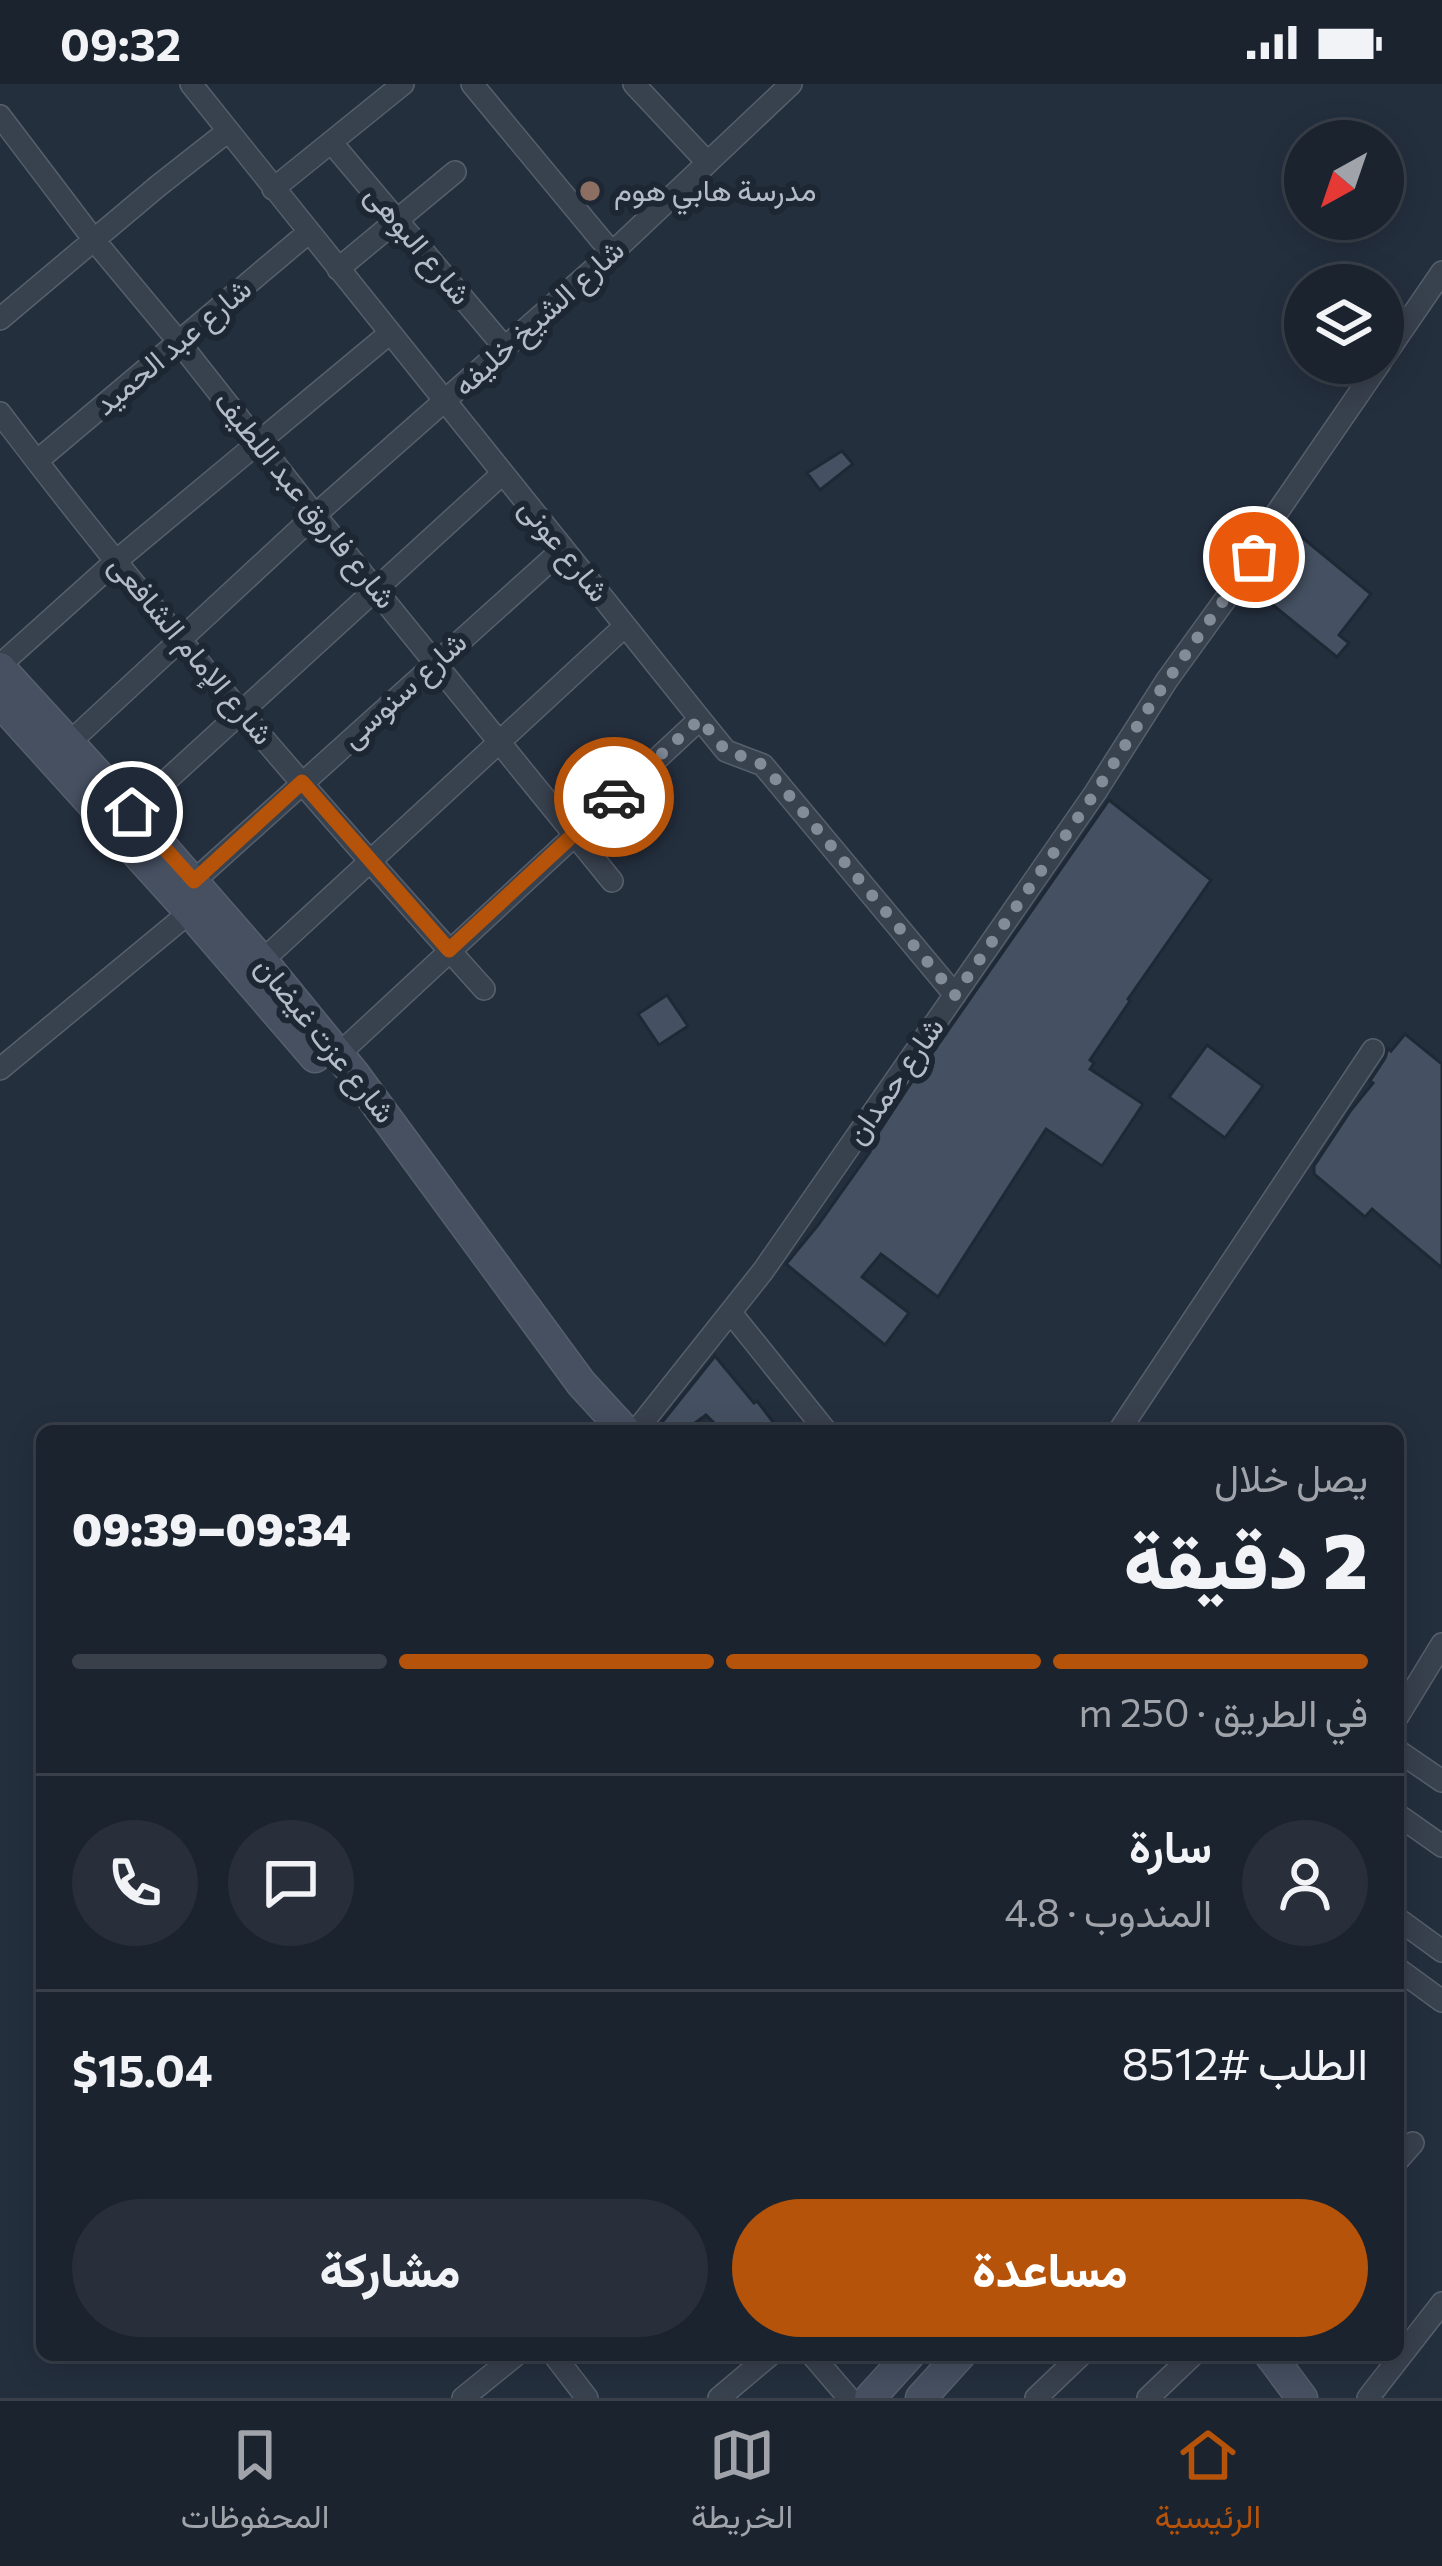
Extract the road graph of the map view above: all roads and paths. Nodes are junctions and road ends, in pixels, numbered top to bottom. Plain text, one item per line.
1 (191, 84) edge
2 (403, 84) edge
3 (472, 84) edge
4 (634, 84) edge
5 (790, 84) edge
6 (0, 116) edge
7 (228, 131) junction
8 (331, 142) junction
9 (707, 162) junction
10 (455, 172) dead end
11 (273, 189) junction
12 (398, 220) junction
13 (309, 232) junction
14 (94, 240) junction
15 (612, 253) junction
16 (338, 269) junction
17 (1442, 272) edge
18 (0, 319) edge
19 (1404, 327) edge
20 (390, 334) junction
21 (179, 342) junction
22 (505, 348) junction
23 (1365, 384) edge
24 (445, 403) junction
25 (0, 413) edge
26 (257, 442) junction
27 (37, 461) junction
28 (502, 474) junction
29 (315, 515) junction
30 (563, 548) junction
31 (116, 561) junction
32 (375, 589) junction
33 (625, 626) junction
34 (180, 638) junction
35 (436, 662) junction
36 (0, 667) edge
37 (0, 702) edge
38 (241, 710) junction
39 (700, 719) junction
40 (500, 741) junction
41 (69, 743) junction
42 (302, 782) junction
43 (132, 812) junction
44 (573, 834) junction
45 (370, 860) junction
46 (612, 881) dead end
47 (192, 897) junction
48 (449, 950) junction
49 (262, 961) junction
50 (484, 989) dead end
51 (955, 995) junction
52 (1373, 1050) dead end
53 (339, 1054) junction
54 (0, 1069) edge
55 (731, 1313) junction
56 (595, 1425) edge
57 (620, 1425) edge
58 (641, 1425) edge
59 (821, 1425) edge
60 (1123, 1425) edge
61 (1441, 1650) edge
62 (1404, 1707) edge
63 (1404, 1755) edge
64 (1442, 1780) edge
65 (1404, 1818) edge
66 (1442, 1846) edge
67 (1404, 1923) edge
68 (1442, 1951) edge
69 (1404, 1974) edge
70 (1442, 2001) edge
71 (1442, 2303) edge
72 (1404, 2352) edge
73 (509, 2361) edge
74 (559, 2361) edge
75 (763, 2361) edge
76 (817, 2361) edge
77 (904, 2361) edge
78 (954, 2361) edge
79 (1075, 2361) edge
80 (1187, 2361) edge
81 (1397, 2361) edge
82 (1291, 2384) edge
83 (463, 2398) edge
84 (587, 2398) edge
85 (719, 2398) edge
86 (849, 2398) edge
87 (870, 2398) edge
88 (920, 2398) edge
89 (1036, 2398) edge
90 (1148, 2398) edge
91 (1324, 2398) edge
92 (1369, 2398) edge

1 - 7 street, شارع عونى
2 - 8 street
3 - 15 street
4 - 9 street
5 - 9 street, شارع الشيخ خليفه
6 - 14 street, شارع فاروق عبد اللطيف
7 - 11 street, شارع عونى
7 - 14 street
8 - 11 street
8 - 12 street, شارع البوهى
9 - 15 street, شارع الشيخ خليفه
10 - 12 street
11 - 13 street, شارع عونى
12 - 16 street
12 - 22 street, شارع البوهى
13 - 16 street, شارع عونى
13 - 21 street, شارع عبد الحميد
14 - 18 street
14 - 21 street, شارع فاروق عبد اللطيف
15 - 22 street, شارع الشيخ خليفه
16 - 20 street, شارع عونى
17 - 19 street, شارع حمدان
20 - 24 street, شارع عونى
20 - 26 street
21 - 26 street, شارع فاروق عبد اللطيف
21 - 27 street, شارع عبد الحميد
22 - 24 street, شارع الشيخ خليفه
23 - 51 street, شارع حمدان
24 - 28 street, شارع عونى
24 - 29 street, شارع الشيخ خليفه
25 - 27 street, شارع الإمام الشافعى
26 - 29 street, شارع فاروق عبد اللطيف
26 - 31 street
27 - 31 street, شارع الإمام الشافعى
28 - 30 street, شارع عونى
28 - 32 street
29 - 32 street, شارع فاروق عبد اللطيف
29 - 34 street, شارع الشيخ خليفه
30 - 33 street, شارع عونى
30 - 35 street, شارع سنوسى
31 - 34 street, شارع الإمام الشافعى
31 - 36 street
32 - 35 street, شارع فاروق عبد اللطيف
32 - 38 street
33 - 39 street, شارع عونى
33 - 40 street
34 - 38 street, شارع الإمام الشافعى
34 - 41 street, شارع الشيخ خليفه
35 - 40 street, شارع فاروق عبد اللطيف
35 - 42 street, شارع سنوسى
36 - 41 street, شارع عزت غيضان
37 - 47 street, شارع عزت غيضان
38 - 42 street, شارع الإمام الشافعى
38 - 43 street
39 - 44 street
39 - 51 street, شارع عونى
40 - 44 street, شارع فاروق عبد اللطيف
40 - 45 street
41 - 43 street, شارع عزت غيضان
42 - 45 street, شارع الإمام الشافعى
42 - 47 street, شارع سنوسى
43 - 47 street, شارع عزت غيضان
44 - 46 street, شارع فاروق عبد اللطيف
44 - 48 street
45 - 48 street, شارع الإمام الشافعى
45 - 49 street
47 - 49 street, شارع عزت غيضان
47 - 54 street, شارع سنوسى
47 - 56 street, شارع عزت غيضان
48 - 50 street, شارع الإمام الشافعى
48 - 53 street
49 - 53 street, شارع عزت غيضان
51 - 55 street, شارع حمدان
52 - 60 street
53 - 57 street, شارع عزت غيضان
55 - 58 street, شارع حمدان
55 - 59 street
61 - 62 street
63 - 64 street
65 - 66 street
67 - 68 street
69 - 70 street
71 - 72 street
73 - 83 street
74 - 84 street
75 - 85 street
76 - 86 street
77 - 87 street
78 - 88 street
79 - 89 street
80 - 90 street
81 - 92 street
82 - 91 street

